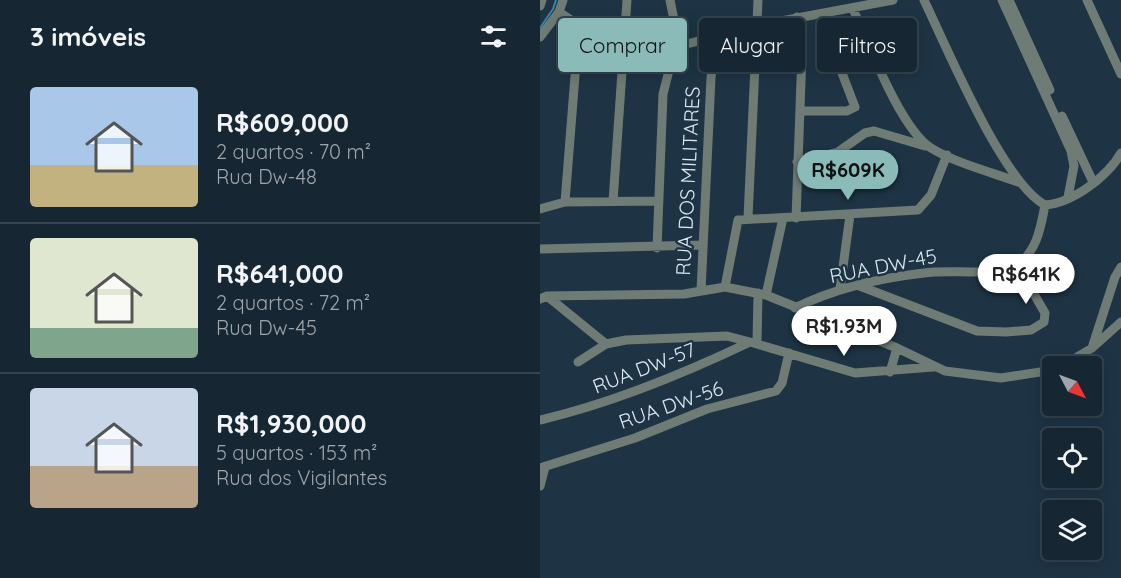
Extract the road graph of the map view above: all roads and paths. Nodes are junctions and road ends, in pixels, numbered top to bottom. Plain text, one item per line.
1 (542, 0) edge
2 (563, 0) edge
3 (627, 0) edge
4 (670, 0) edge
5 (758, 0) edge
6 (893, 0) edge
7 (924, 0) edge
8 (1002, 0) edge
9 (1009, 0) edge
10 (1087, 0) edge
11 (540, 6) edge
12 (854, 9) junction
13 (559, 12) junction
14 (797, 17) junction
15 (674, 18) edge
16 (758, 18) edge
17 (793, 18) edge
18 (540, 37) edge
19 (1109, 50) junction
20 (1121, 53) edge
21 (1034, 62) junction
22 (669, 72) edge
23 (712, 72) edge
24 (754, 72) edge
25 (842, 72) edge
26 (1121, 74) edge
27 (800, 111) junction
28 (1061, 122) junction
29 (931, 148) junction
30 (1121, 153) edge
31 (947, 155) junction
32 (797, 162) junction
33 (1093, 182) junction
34 (1021, 183) junction
35 (1068, 197) junction
36 (613, 201) junction
37 (658, 201) junction
38 (565, 202) junction
39 (1045, 205) junction
40 (540, 209) edge
41 (850, 214) junction
42 (783, 218) junction
43 (796, 218) junction
44 (743, 219) junction
45 (701, 245) junction
46 (657, 248) junction
47 (540, 249) edge
48 (1017, 264) junction
49 (1121, 267) edge
50 (857, 285) junction
51 (725, 287) junction
52 (840, 289) junction
53 (700, 291) junction
54 (762, 294) junction
55 (543, 298) edge
56 (795, 308) junction
57 (1121, 322) edge
58 (754, 342) junction
59 (606, 344) junction
60 (897, 348) junction
61 (1092, 348) junction
62 (789, 354) junction
63 (1079, 356) edge
64 (578, 363) dead end
65 (933, 367) junction
66 (890, 372) junction
67 (1042, 372) edge
68 (540, 420) edge
69 (543, 467) edge
70 (540, 486) edge

1 - 11 street
2 - 13 street
3 - 36 street
4 - 15 street
5 - 16 street
6 - 12 street
7 - 34 street
8 - 21 street
9 - 21 street
10 - 19 street
12 - 14 street
12 - 29 street
13 - 18 street
13 - 38 street
14 - 17 street
14 - 27 street
19 - 20 street
19 - 26 street
21 - 28 street
22 - 37 street
23 - 45 street, RUA DOS MILITARES
24 - 44 street
25 - 27 street
27 - 32 street
28 - 33 street
28 - 35 street
29 - 31 street
29 - 32 street
30 - 33 street
31 - 34 street
31 - 41 street
32 - 43 street
33 - 35 street
34 - 39 street
35 - 39 street
36 - 37 street
36 - 38 street
37 - 46 street
38 - 40 street
39 - 48 street
41 - 43 street
41 - 52 street
42 - 43 street
42 - 44 street
42 - 54 street
44 - 51 street
45 - 46 street
45 - 53 street, RUA DOS MILITARES
46 - 47 street
48 - 50 street, RUA DW-45
48 - 50 street
49 - 61 street
50 - 52 street, RUA DW-45
51 - 53 street
51 - 54 street
52 - 56 street, RUA DW-45
53 - 55 street
54 - 56 street
54 - 58 street
55 - 59 street
56 - 60 street
57 - 61 street
58 - 59 street
58 - 62 street
58 - 68 street, RUA DW-57
59 - 64 street
60 - 65 street
60 - 66 street
61 - 63 street
62 - 66 street
62 - 69 street, RUA DW-56
65 - 66 street
65 - 67 street
69 - 70 street

